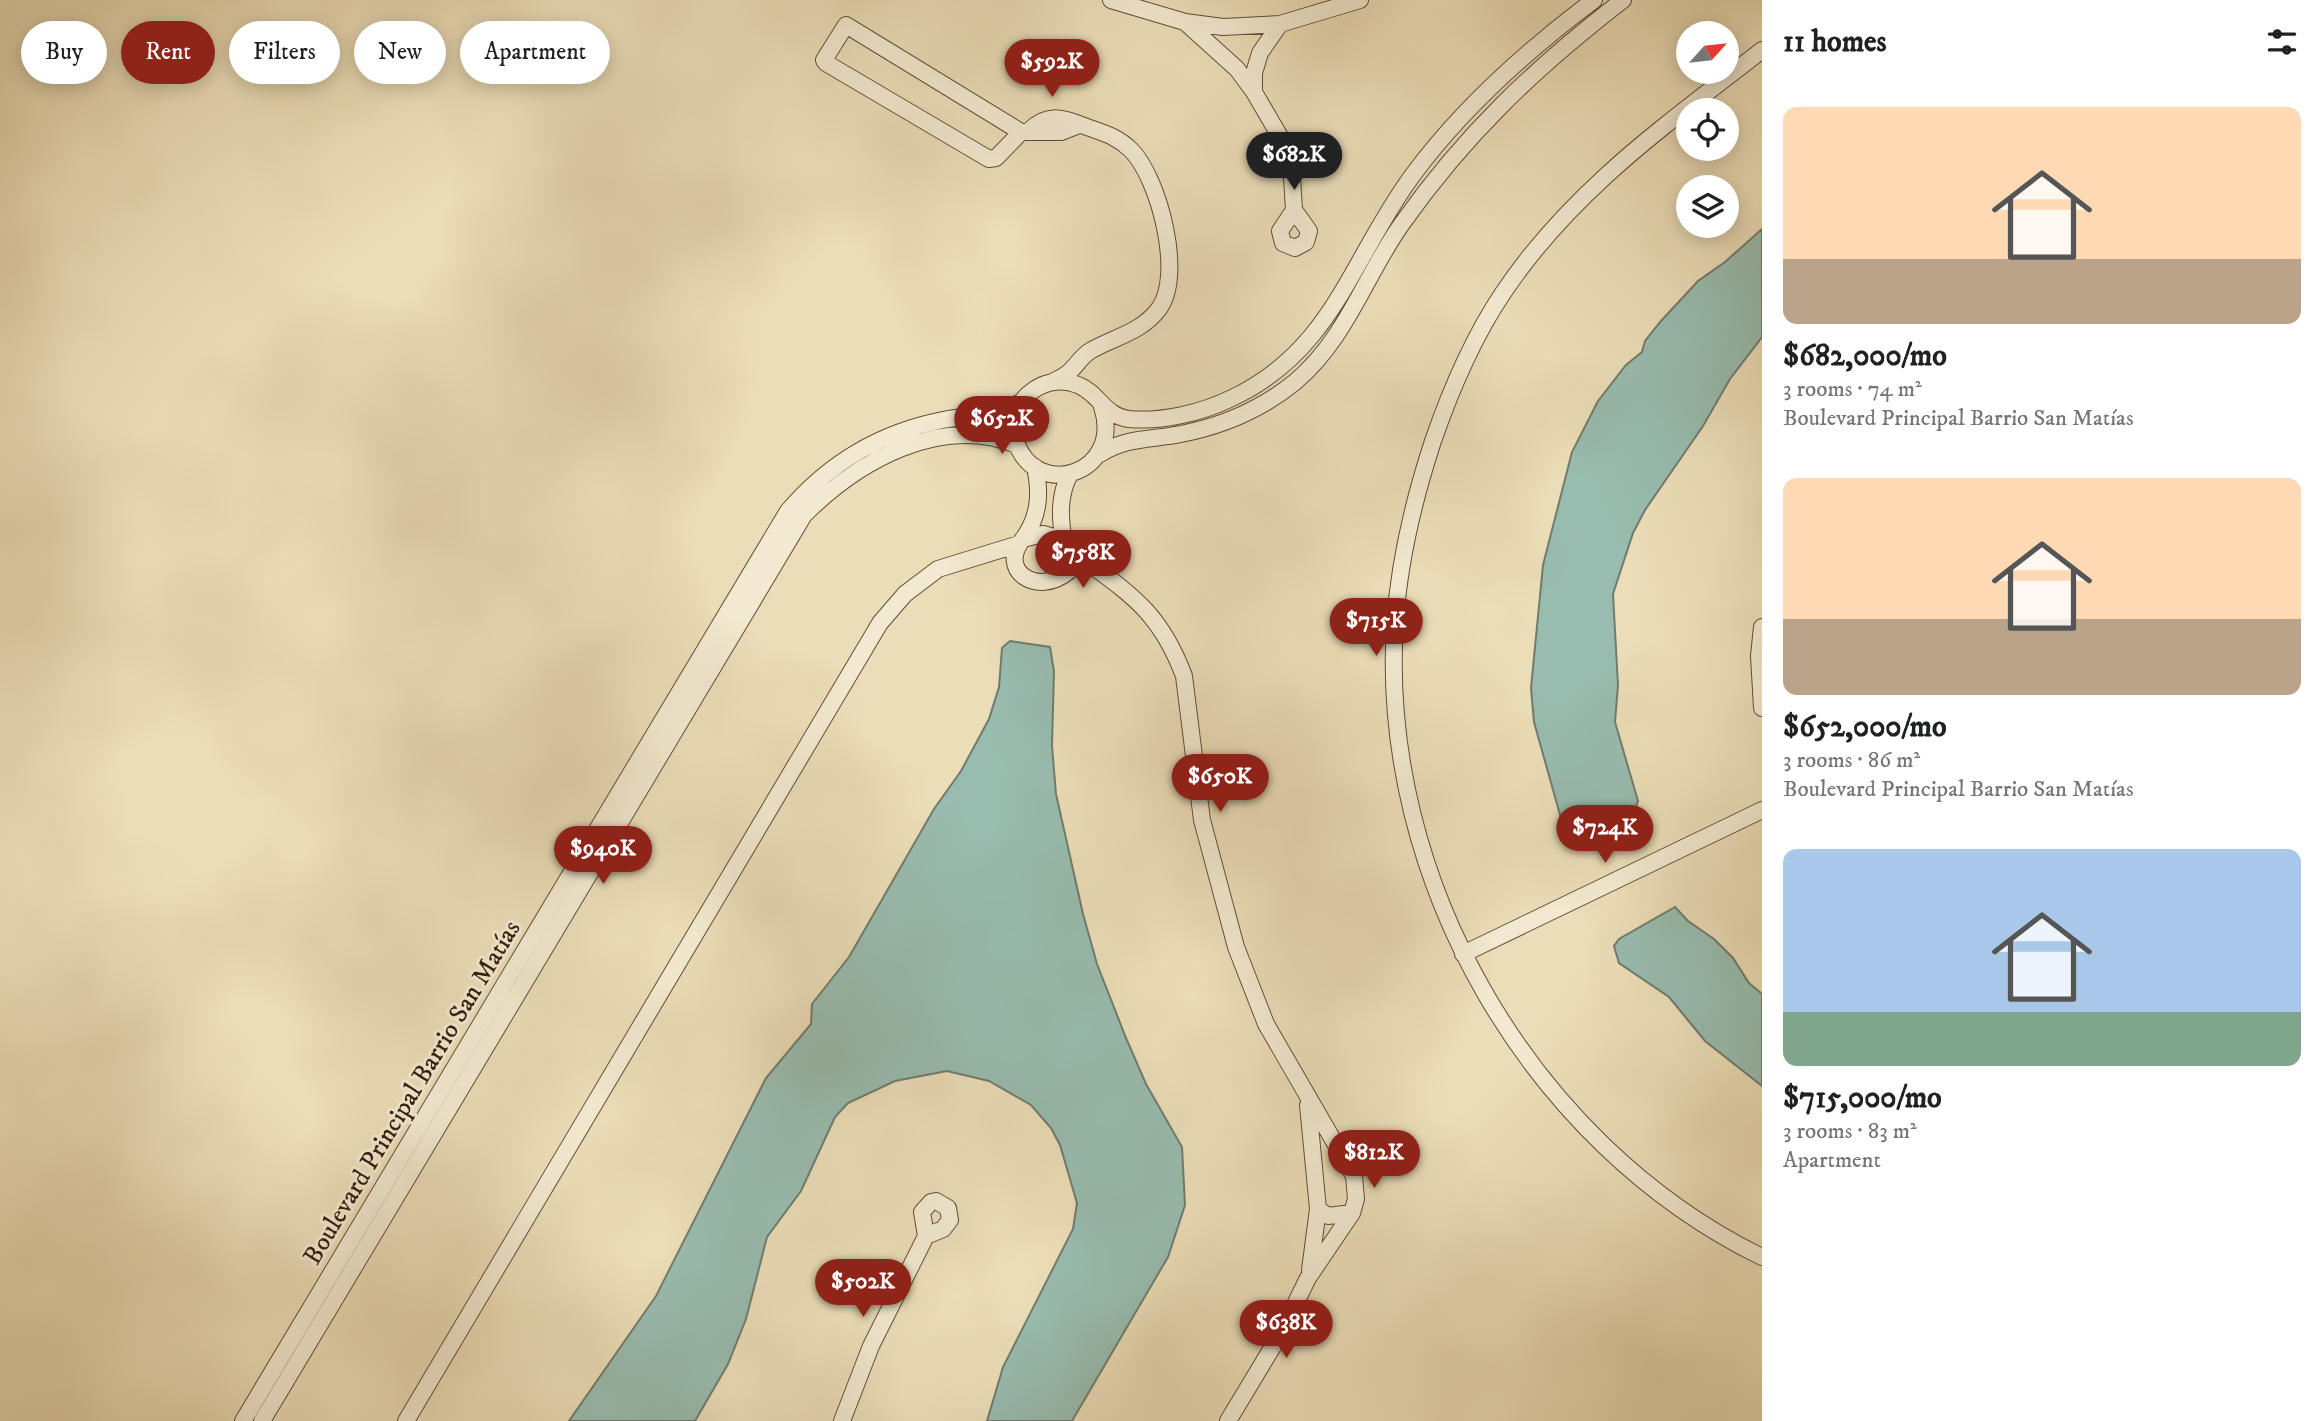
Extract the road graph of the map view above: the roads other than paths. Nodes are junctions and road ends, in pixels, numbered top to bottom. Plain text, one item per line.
1 (1111, 0) edge
2 (1360, 0) edge
3 (1594, 0) edge
4 (1623, 0) edge
5 (1185, 22) junction
6 (1280, 24) junction
7 (1762, 50) edge
8 (1254, 92) junction
9 (1026, 131) junction
10 (1294, 210) dead end
11 (1077, 366) junction
12 (1054, 381) junction
13 (1086, 389) junction
14 (1021, 402) junction
15 (1102, 407) junction
16 (1017, 445) junction
17 (1100, 454) junction
18 (1035, 467) junction
19 (1070, 474) junction
20 (1021, 542) junction
21 (1067, 547) junction
22 (992, 554) junction
23 (1100, 570) junction
24 (1020, 572) junction
25 (1059, 579) junction
26 (1762, 627) edge
27 (1762, 708) edge
28 (1762, 810) edge
29 (1464, 954) junction
30 (1307, 1099) junction
31 (1318, 1209) junction
32 (1352, 1213) junction
33 (926, 1236) dead end
34 (1762, 1257) edge
35 (1308, 1278) junction
36 (243, 1421) edge
37 (262, 1421) edge
38 (406, 1421) edge
39 (842, 1421) edge
40 (1228, 1421) edge

1 - 5 street
2 - 6 street
3 - 15 street
4 - 17 street
5 - 6 street
5 - 8 street
6 - 8 street
7 - 29 street
8 - 10 street
9 - 9 street
9 - 11 street
11 - 12 street
11 - 13 street
12 - 13 street
12 - 14 street
13 - 15 street
14 - 16 street
14 - 36 street, Boulevard Principal Barrio San Matías
15 - 17 street
16 - 18 street
16 - 37 street, Boulevard Principal Barrio San Matías
17 - 19 street
18 - 19 street
18 - 20 street
19 - 21 street
20 - 21 street
20 - 22 street
20 - 24 street
21 - 23 street
21 - 25 street
22 - 24 street
22 - 38 street
23 - 25 street
23 - 30 street
24 - 25 street
26 - 27 street
28 - 29 street
29 - 34 street
30 - 31 street
30 - 32 street
31 - 32 street
31 - 35 street
32 - 35 street
33 - 39 street
35 - 40 street

